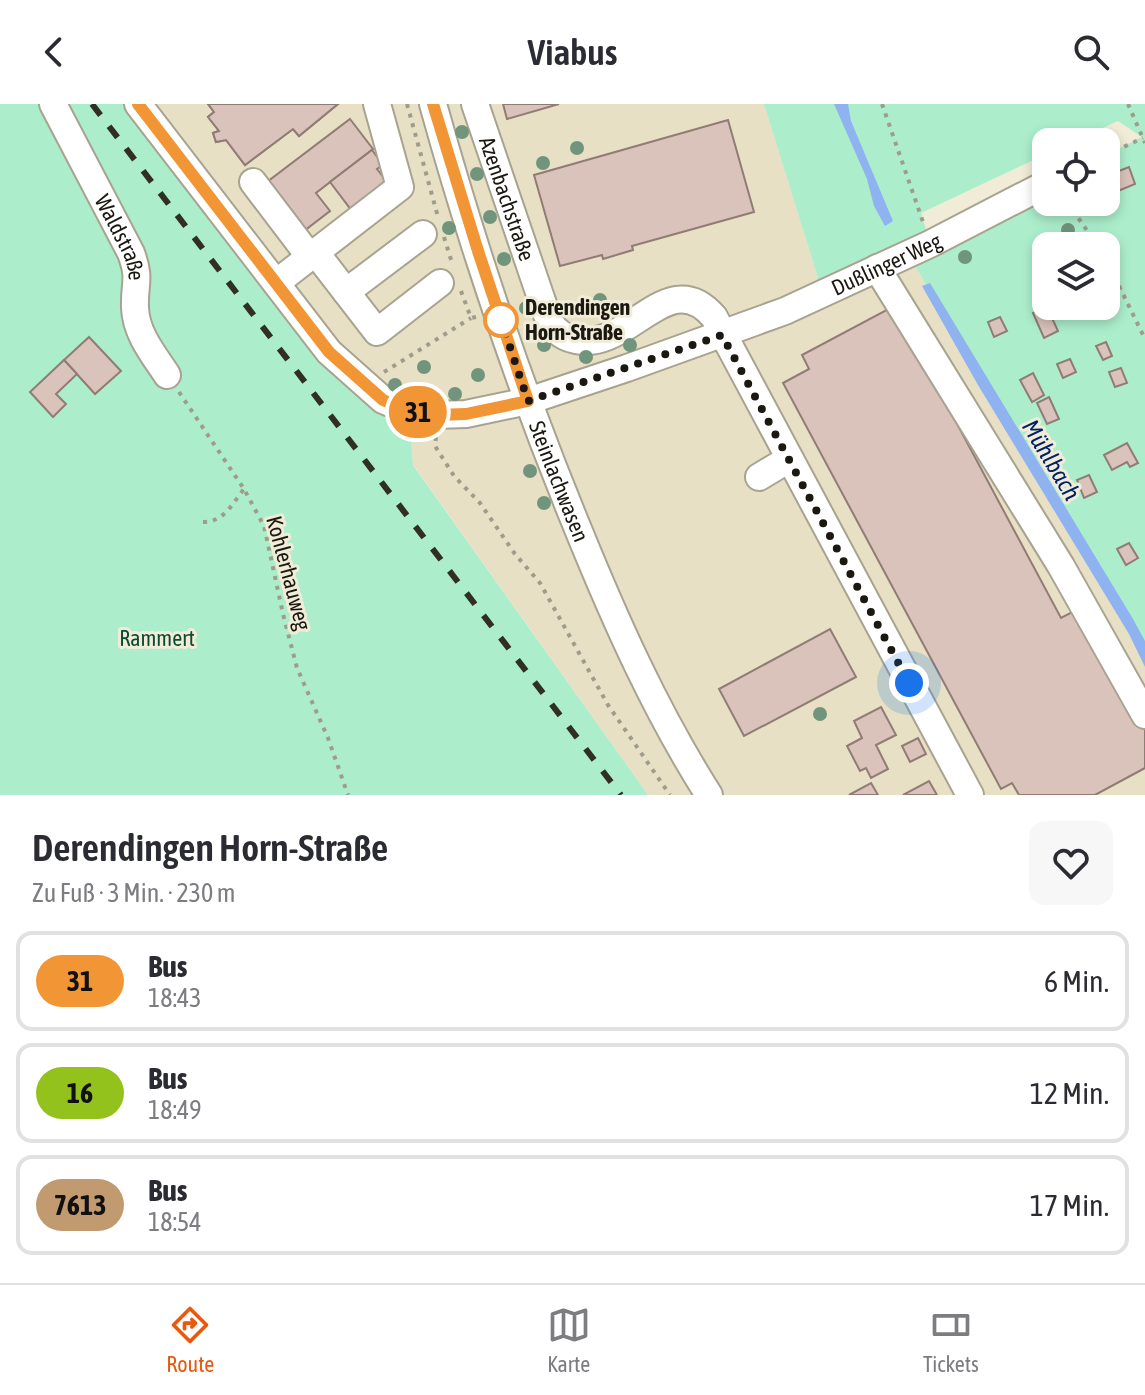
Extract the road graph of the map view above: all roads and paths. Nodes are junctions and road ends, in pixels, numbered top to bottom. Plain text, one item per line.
1 (53, 104) edge
2 (138, 104) edge
3 (377, 104) edge
4 (433, 104) edge
5 (475, 104) edge
6 (882, 104) edge
7 (1128, 104) edge
8 (1144, 140) edge
9 (1120, 149) edge
10 (253, 182) dead end
11 (1032, 191) edge
12 (423, 234) dead end
13 (930, 244) junction
14 (313, 255) junction
15 (877, 268) junction
16 (276, 283) junction
17 (440, 283) dead end
18 (1120, 288) edge
19 (346, 292) junction
20 (471, 318) dead end
21 (722, 335) junction
22 (1145, 339) edge
23 (167, 375) joint
24 (365, 383) junction
25 (528, 401) junction
26 (436, 415) junction
27 (789, 459) junction
28 (759, 477) dead end
29 (244, 489) junction
30 (203, 522) dead end
31 (1145, 715) edge
32 (348, 795) edge
33 (670, 795) edge
34 (709, 795) edge
35 (970, 795) edge

1 - 23 street, Waldstraße
2 - 16 street, Dußlinger Weg
3 - 14 street
4 - 25 street, Steinlachwasen
5 - 21 street, Azenbachstraße
6 - 13 path
7 - 8 path
8 - 9 path
10 - 14 street
11 - 13 street, Dußlinger Weg
12 - 19 street
13 - 15 street, Dußlinger Weg
14 - 16 street
14 - 19 street
15 - 21 street, Dußlinger Weg
15 - 31 street
16 - 24 street, Dußlinger Weg
17 - 19 street
18 - 22 path
20 - 24 path
21 - 25 street, Dußlinger Weg
21 - 27 street
23 - 29 path, Kohlerhauweg
24 - 26 street, Dußlinger Weg
25 - 26 street, Dußlinger Weg
25 - 34 street, Steinlachwasen
26 - 33 path
27 - 28 street
27 - 35 street
29 - 30 path
29 - 32 path, Kohlerhauweg

